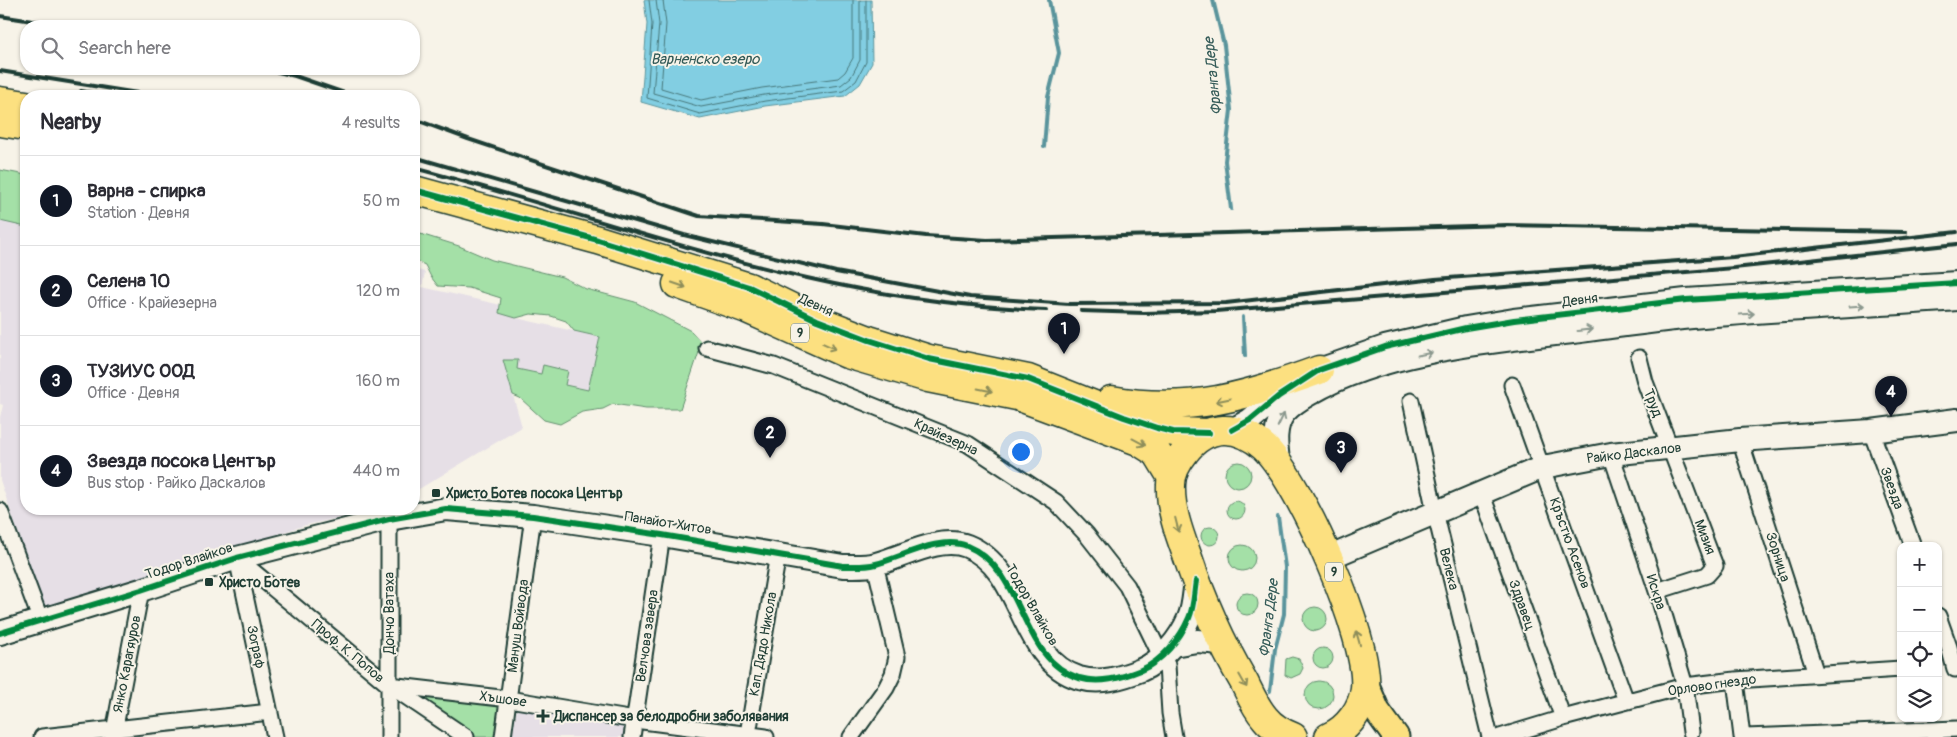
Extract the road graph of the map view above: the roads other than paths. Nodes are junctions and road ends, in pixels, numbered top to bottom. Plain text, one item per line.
1 (0, 101) edge
2 (20, 104) edge
3 (0, 122) edge
4 (20, 125) edge
5 (420, 192) edge
6 (420, 210) edge
7 (1957, 283) edge
8 (1957, 299) edge
9 (708, 348) dead end
10 (1639, 358) dead end
11 (1319, 370) junction
12 (1512, 385) dead end
13 (1052, 387) junction
14 (1411, 401) dead end
15 (1957, 420) edge
16 (1871, 431) junction
17 (1220, 432) junction
18 (1740, 440) junction
19 (1671, 447) junction
20 (1611, 454) junction
21 (1543, 467) junction
22 (1279, 468) junction
23 (1172, 476) junction
24 (1481, 492) junction
25 (0, 511) edge
26 (1435, 512) junction
27 (420, 514) edge
28 (412, 515) edge
29 (533, 516) junction
30 (389, 519) junction
31 (662, 535) junction
32 (1912, 542) edge
33 (939, 544) joint
34 (778, 554) junction
35 (237, 558) junction
36 (1328, 558) junction
37 (875, 564) junction
38 (1196, 581) junction
39 (141, 590) junction
40 (1657, 592) junction
41 (40, 621) junction
42 (1942, 627) edge
43 (0, 634) edge
44 (1222, 643) junction
45 (1167, 650) junction
46 (1942, 667) edge
47 (1897, 669) edge
48 (1956, 670) edge
49 (1816, 674) junction
50 (1735, 680) junction
51 (389, 685) junction
52 (1366, 686) junction
53 (1686, 686) junction
54 (509, 699) junction
55 (1626, 701) junction
56 (270, 712) junction
57 (1563, 718) junction
58 (635, 720) junction
59 (1269, 727) edge
60 (1957, 729) edge
61 (1691, 732) dead end
62 (113, 733) edge
63 (748, 734) junction
64 (1337, 736) edge
65 (42, 737) edge
66 (275, 737) edge
67 (389, 737) edge
68 (466, 737) edge
69 (503, 737) edge
70 (632, 737) edge
71 (766, 737) edge
72 (851, 737) edge
73 (1174, 737) edge
74 (1293, 737) edge
75 (1396, 737) edge
76 (1490, 737) edge
77 (1500, 737) edge
78 (1744, 737) edge

1 - 2 highway
3 - 4 highway
5 - 13 highway, Девня / 9
6 -> 23 highway, 9
7 - 11 street, Девня
22 -> 8 street
9 - 45 street, Кpaйeзepнa
10 - 19 street, Труд
11 -> 13 highway
11 - 17 street, Девня
12 - 21 street, Кръстю Асенов
13 - 17 highway, Девня / 9
14 - 26 street, Велека
15 - 16 street, Райко Даскалов
16 - 18 street, Райко Даскалов
16 - 32 street, Звезда
17 - 22 highway, 9
17 - 23 highway
18 - 19 street, Райко Даскалов
18 - 49 street, Зорница
19 - 20 street, Райко Даскалов
19 - 40 street, Мизия
20 - 21 street, Райко Даскалов
20 - 40 street, Искра
21 - 24 street, Райко Даскалов
21 - 55 street, Кръстю Асенов
22 - 36 highway, 9
23 -> 38 highway
24 - 26 street, Райко Даскалов
24 - 57 street, Здравец
25 - 41 street
26 - 36 street, Райко Даскалов
26 - 76 street, Велека
27 - 29 street, Панайот Хитов
28 - 30 street, Панайот Хитов
29 - 31 street, Панайот Хитов
29 - 54 street, Mануш Войвода
30 - 35 street, Тодор Влайков
30 - 51 street, Дончо Ватаха
31 - 34 street, Панайот Хитов
31 - 58 street, Велчова завера
33 - 37 street, Панайот Хитов
33 - 45 street, Тодор Влайков
34 - 37 street, Панайот Хитов
34 - 63 street, Кап. Дядо Никола
35 - 39 street, Тодор Влайков
35 - 51 street, Проф. К. Попов
35 - 56 street, Зограф
52 -> 36 highway, 9
37 - 72 street
38 - 44 highway
38 - 45 street, Тодор Влайков
39 - 41 street, Тодор Влайков
39 - 62 street, Янко Карагяуров
40 - 53 street, Искра
41 - 43 street, Тодор Влайков
42 - 48 street
44 - 45 street, Тодор Влайков
44 -> 59 highway
45 - 73 street, Кpaйeзepнa
46 - 48 street
47 - 49 street, Орлово гнездо
49 - 50 street, Орлово гнездо
50 - 53 street, Орлово гнездо
50 - 78 street
51 - 54 street, Хъшове
51 - 67 street, Дончо Ватаха
51 - 68 street, Проф. К. Попов
52 - 64 highway, 9
52 - 75 main road, 9
53 - 55 street, Орлово гнездо
53 - 61 street, Искра
54 - 58 street, Хъшове
54 - 69 street, Mануш Войвода
55 - 57 street, Орлово гнездо
56 - 62 street
56 - 66 street, Зограф
57 - 77 street, Орлово гнездо
58 - 63 street, Хъшове
58 - 70 street, Велчова завера
59 - 74 highway
60 - 78 street
62 - 65 street
63 - 71 street, Хъшове

